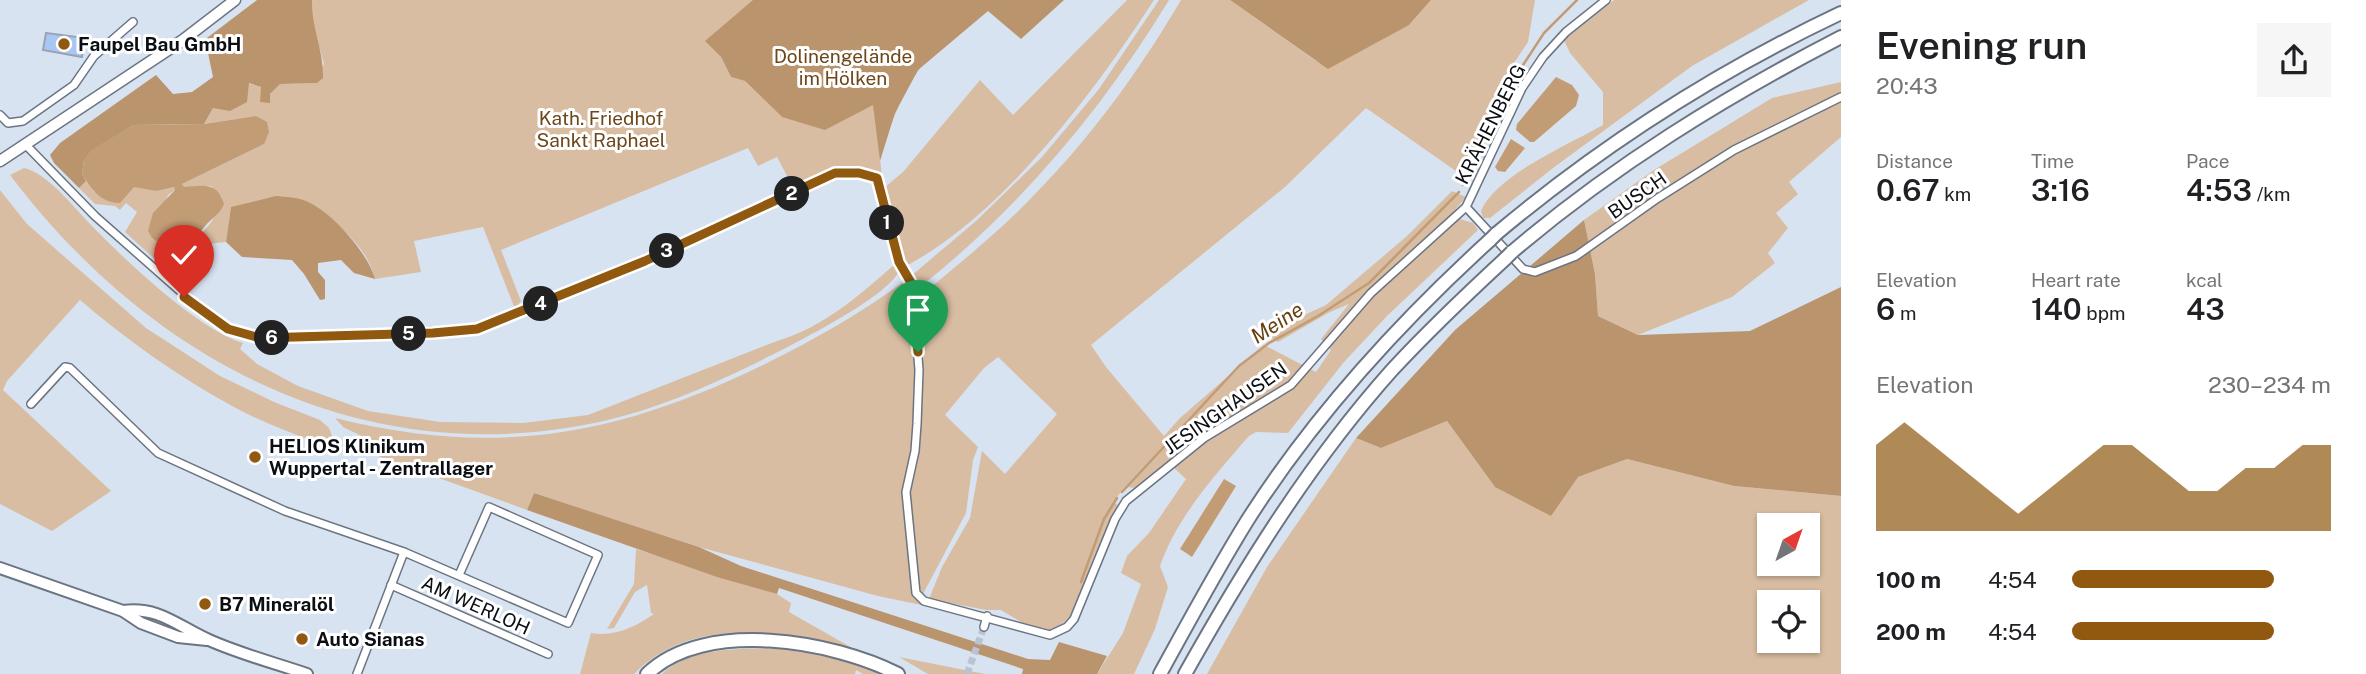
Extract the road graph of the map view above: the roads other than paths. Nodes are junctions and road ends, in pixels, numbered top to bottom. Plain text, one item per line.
1 (235, 0) edge
2 (1606, 0) edge
3 (1841, 13) edge
4 (133, 22) dead end
5 (1841, 37) edge
6 (1841, 97) edge
7 (0, 115) edge
8 (25, 144) junction
9 (0, 161) edge
10 (1466, 207) junction
11 (31, 404) dead end
12 (404, 552) junction
13 (0, 568) edge
14 (458, 575) junction
15 (391, 585) junction
16 (987, 616) junction
17 (984, 627) tunnel mouth
18 (548, 654) dead end
19 (648, 673) edge
20 (307, 674) edge
21 (357, 674) edge
22 (898, 674) edge
23 (1160, 674) edge
24 (1185, 674) edge

1 - 8 main road
2 - 10 street, KRÄHENBERG
3 - 23 highway
4 - 7 street
5 - 24 highway
6 - 10 street, BUSCH
8 - 9 main road
8 - 16 street, JESINGHAUSEN
10 - 16 street, JESINGHAUSEN
11 - 12 street
12 - 14 street, AM WERLOH
12 - 15 street, AM WERLOH
13 - 20 main road
14 - 14 street, AM WERLOH
15 - 18 street, AM WERLOH
15 - 21 street, AM WERLOH
16 - 17 street
19 - 22 highway

